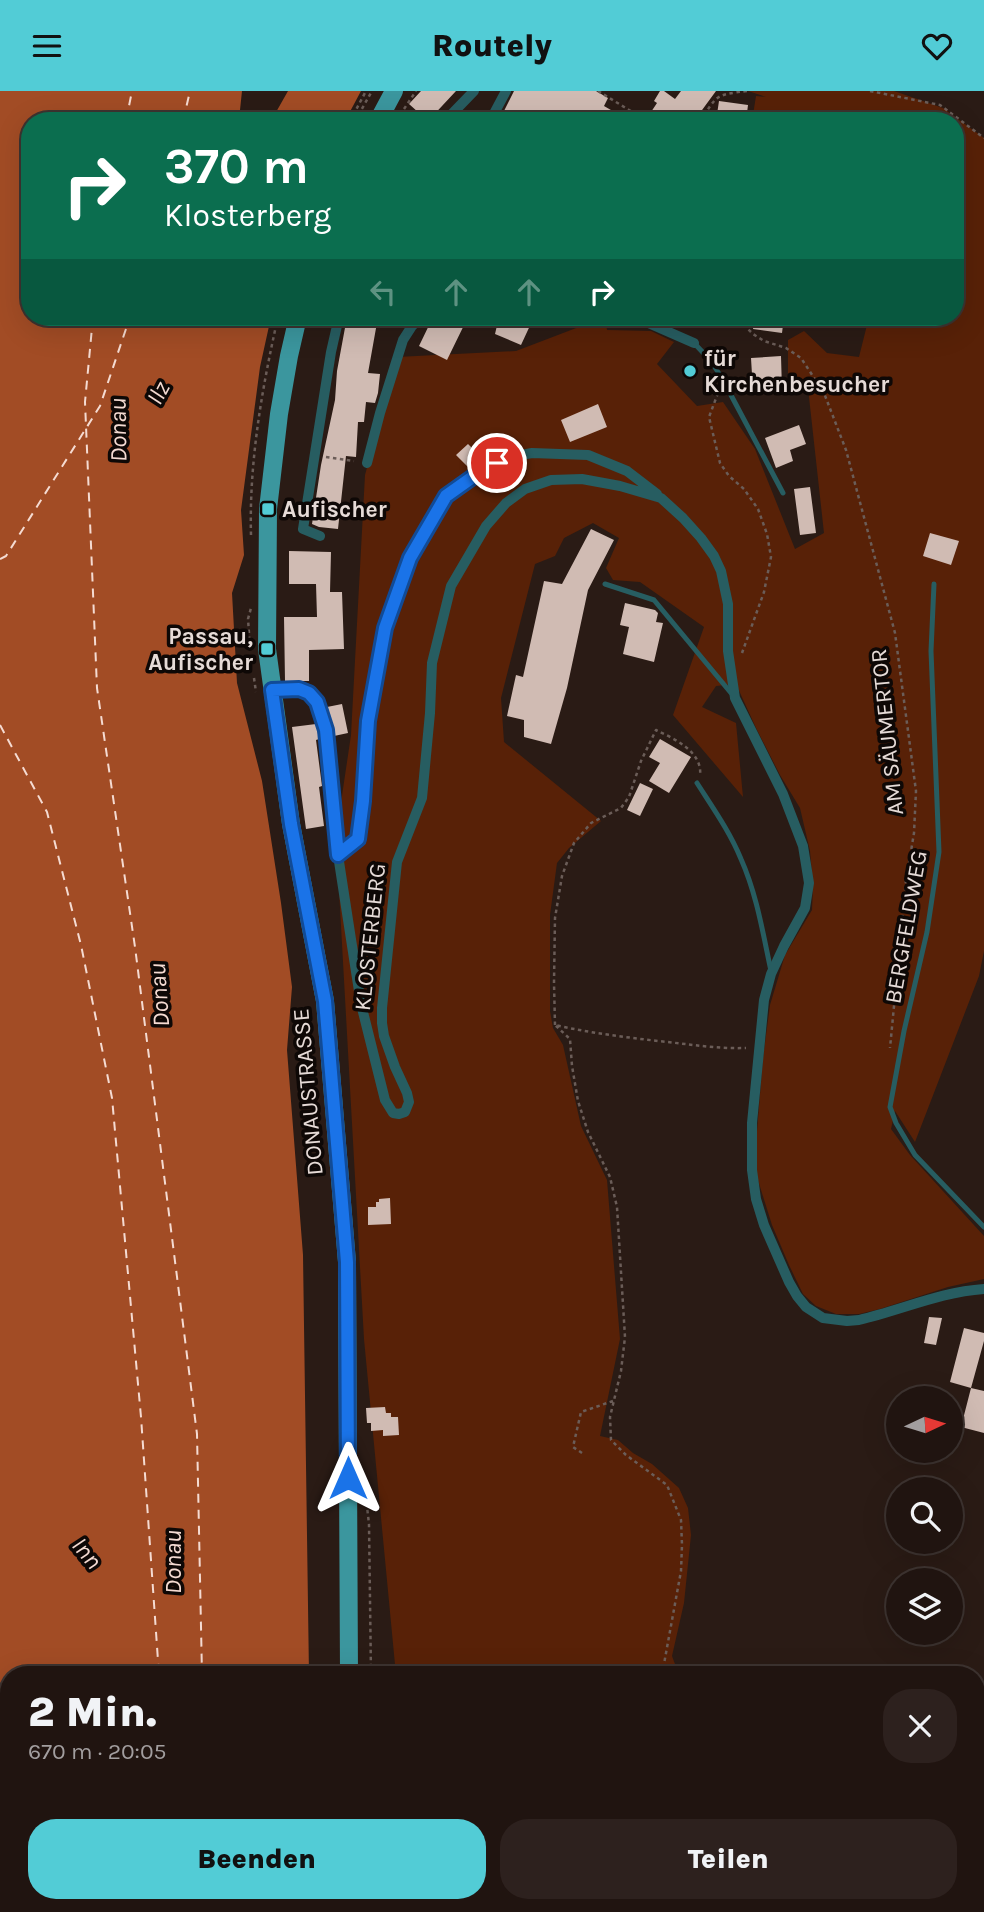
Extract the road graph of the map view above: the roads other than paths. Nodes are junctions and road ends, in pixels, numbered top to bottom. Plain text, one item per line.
1 (394, 91) edge
2 (474, 91) edge
3 (506, 91) edge
4 (383, 112) edge
5 (454, 112) edge
6 (495, 112) edge
7 (296, 326) edge
8 (337, 326) edge
9 (412, 326) edge
10 (656, 326) edge
11 (694, 343) joint
12 (367, 463) dead end
13 (783, 493) dead end
14 (662, 498) junction
15 (320, 536) dead end
16 (605, 584) dead end
17 (934, 584) dead end
18 (266, 694) junction
19 (735, 698) junction
20 (697, 783) road end
21 (338, 855) junction
22 (772, 974) junction
23 (984, 1227) edge
24 (984, 1289) edge
25 (349, 1666) edge

1 - 4 main road
2 - 5 street
3 - 6 street
7 - 18 main road, DONAUSTRASSE
8 - 15 street
9 - 12 street
10 - 11 street
11 - 13 lane
14 - 19 street, KLOSTERBERG
14 - 21 street, KLOSTERBERG
14 - 21 street, KLOSTERBERG
16 - 19 lane
17 - 23 lane, BERGFELDWEG
18 - 21 street, KLOSTERBERG
18 - 25 main road, DONAUSTRASSE
19 - 22 street, KLOSTERBERG
20 - 22 lane
22 - 24 street, KLOSTERBERG

